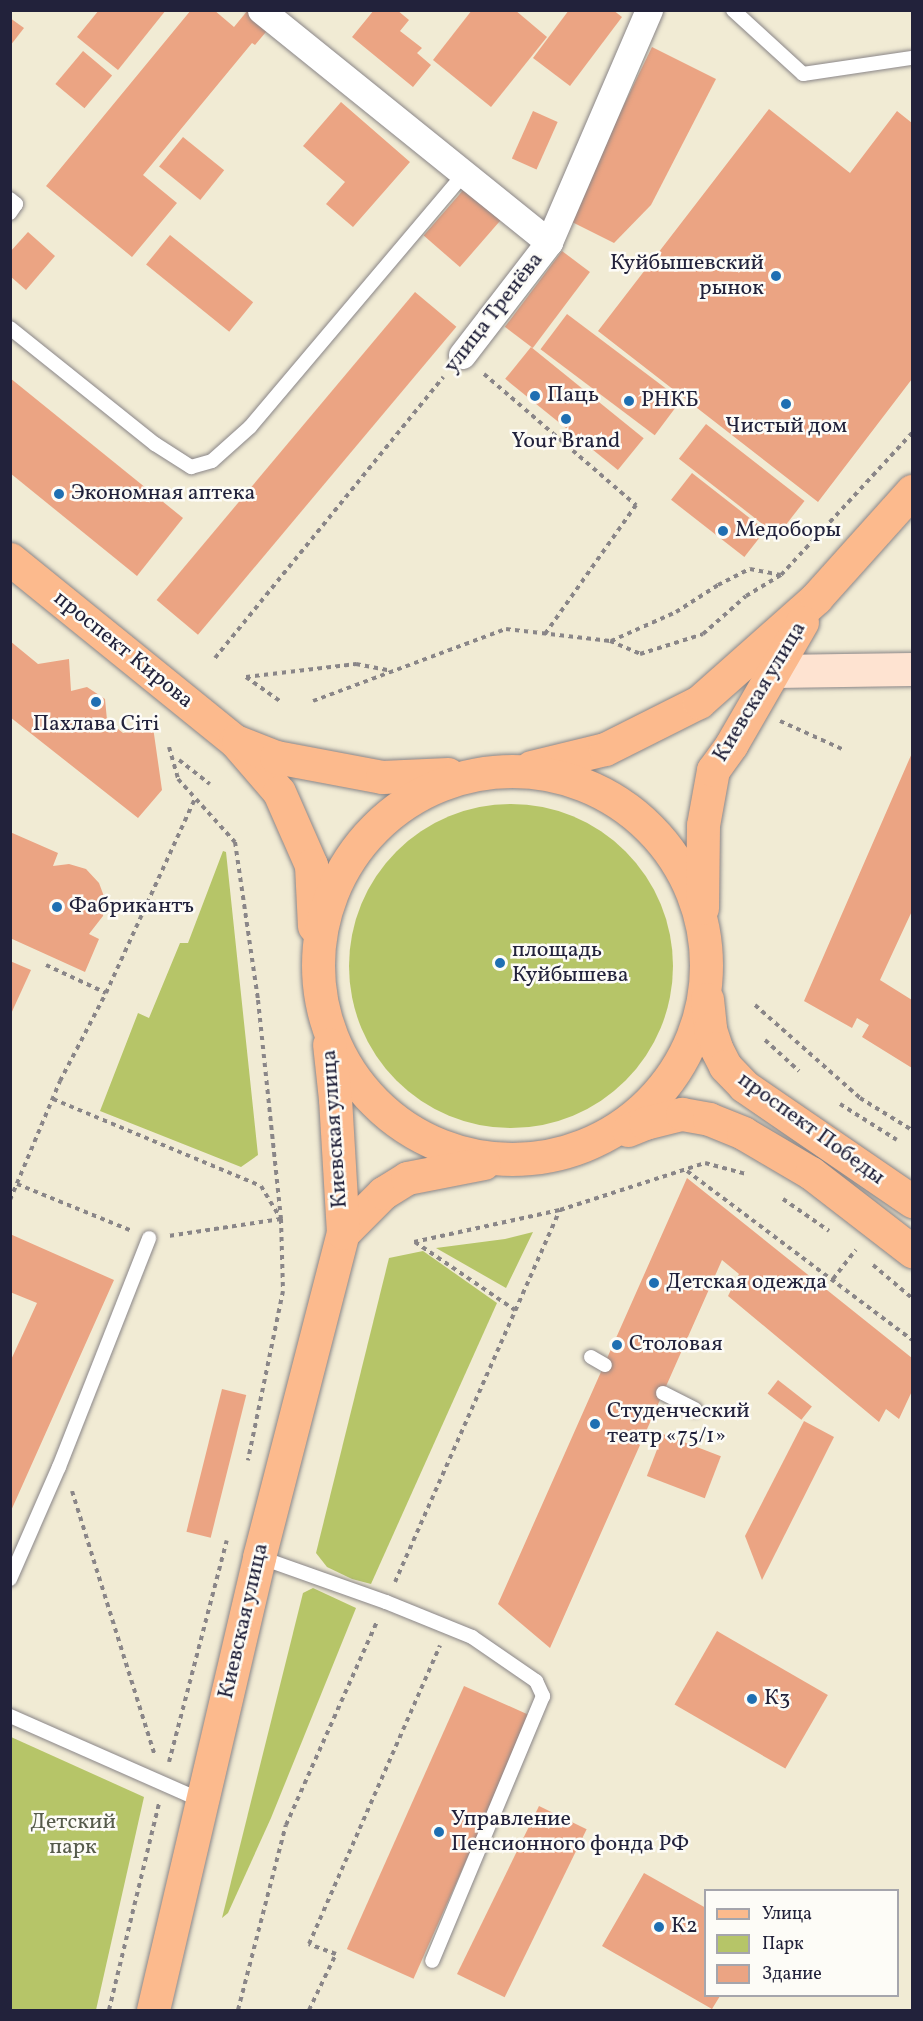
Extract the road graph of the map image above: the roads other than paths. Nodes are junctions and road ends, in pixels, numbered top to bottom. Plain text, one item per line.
1 (261, 10) edge
2 (649, 10) edge
3 (732, 10) edge
4 (912, 58) edge
5 (464, 174) junction
6 (10, 199) edge
7 (10, 213) edge
8 (549, 242) junction
9 (10, 328) edge
10 (462, 355) road end
11 (912, 491) edge
12 (10, 559) edge
13 (816, 598) junction
14 (912, 669) edge
15 (775, 671) junction
16 (235, 741) junction
17 (506, 771) junction
18 (703, 931) junction
19 (705, 979) junction
20 (318, 991) junction
21 (327, 1024) junction
22 (591, 1145) junction
23 (495, 1161) junction
24 (912, 1201) edge
25 (343, 1233) junction
26 (149, 1238) road end
27 (912, 1251) edge
28 (591, 1357) dead end
29 (605, 1365) dead end
30 (663, 1393) dead end
31 (695, 1409) dead end
32 (259, 1557) junction
33 (10, 1579) edge
34 (10, 1716) edge
35 (203, 1801) junction
36 (432, 1961) dead end
37 (153, 2010) edge

1 - 5 street
2 - 8 street, улица Тренёва
3 - 4 lane
5 - 8 street
5 - 9 lane
6 - 7 lane
8 - 10 street, улица Тренёва
11 - 13 main road, Киевская улица
12 - 16 main road, проспект Кирова
13 - 15 main road, Киевская улица
13 - 17 main road, Киевская улица
14 - 15 main road
15 - 18 main road, Киевская улица
16 - 17 main road
16 - 20 main road
17 - 18 main road
17 - 20 main road
18 - 19 main road
19 - 22 main road
19 - 24 main road, проспект Победы
20 - 21 main road
21 - 23 main road
21 - 25 main road, Киевская улица
22 - 23 main road
22 - 27 main road, проспект Победы
23 - 25 main road, Киевская улица
25 - 32 main road, Киевская улица
26 - 33 lane
28 - 29 lane
30 - 31 lane
32 - 35 main road, Киевская улица
32 - 36 lane
34 - 35 lane
35 - 37 main road, Киевская улица

